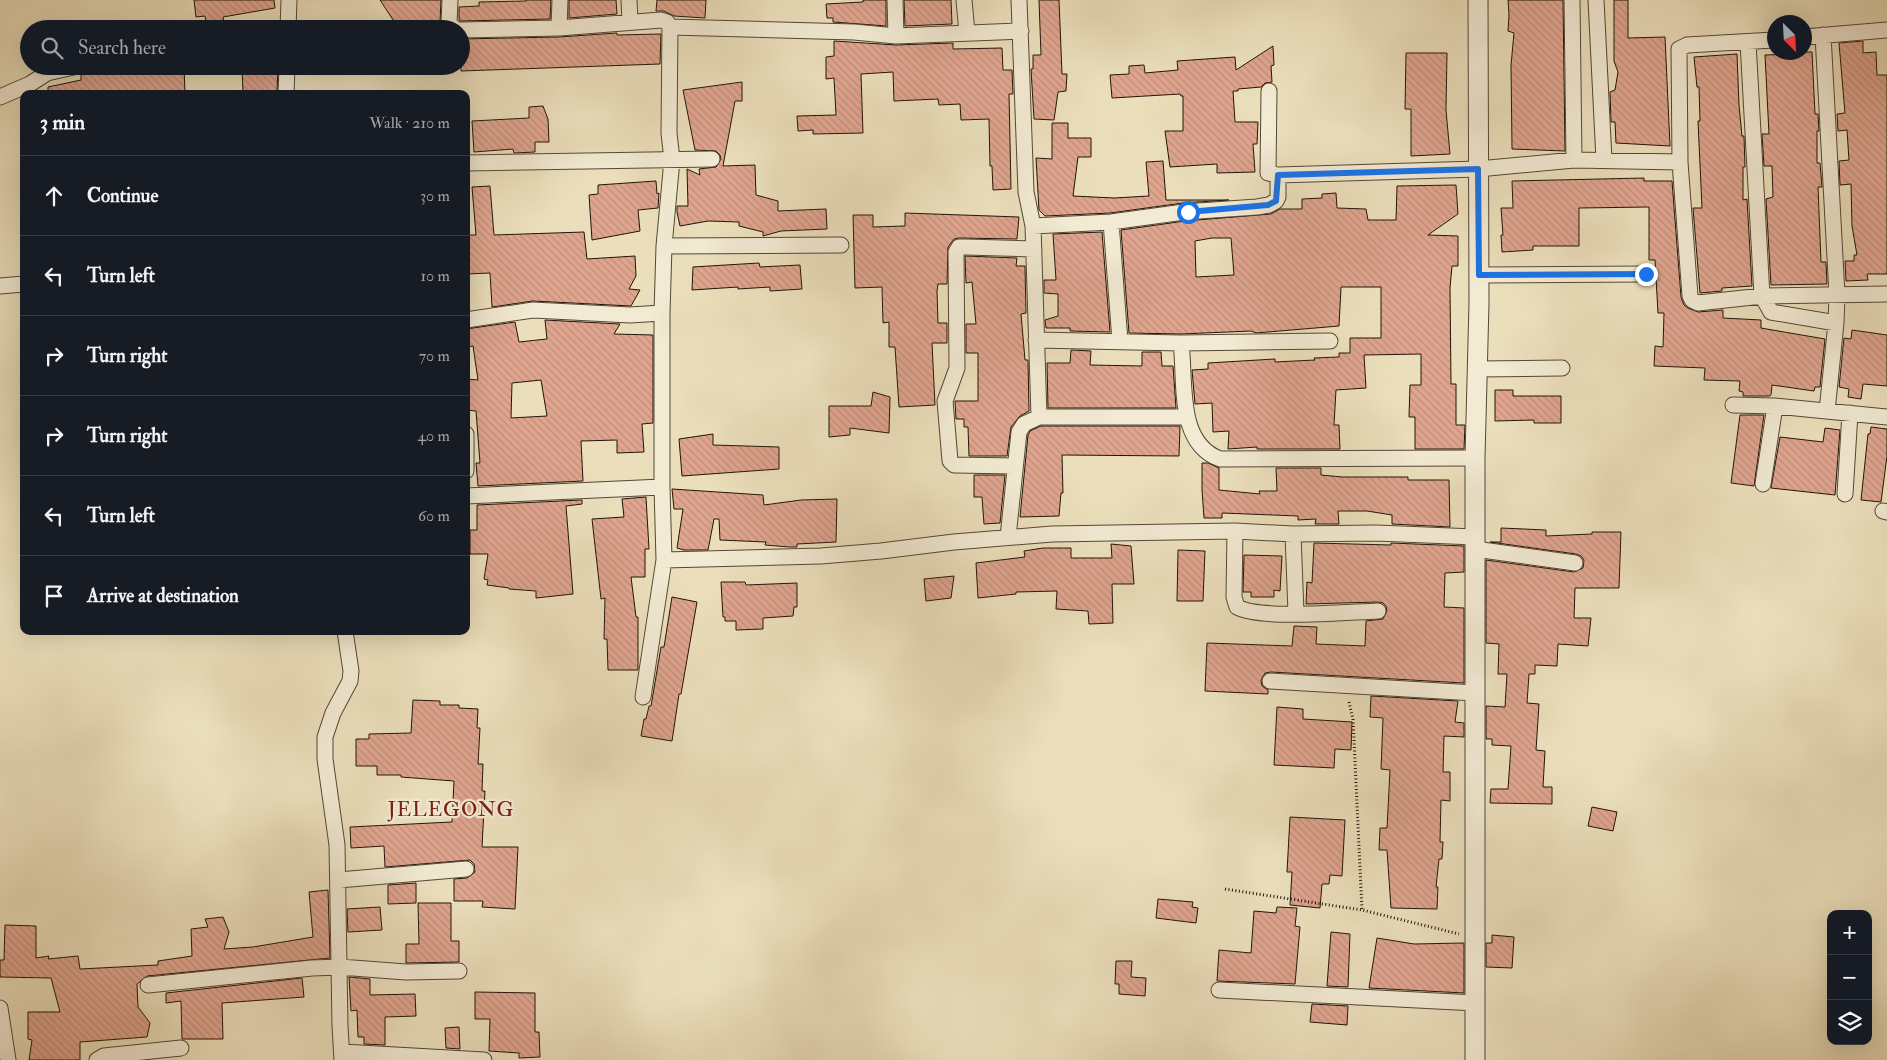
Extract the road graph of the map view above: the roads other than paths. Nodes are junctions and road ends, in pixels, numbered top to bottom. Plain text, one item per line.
1 (289, 0) edge
2 (450, 0) edge
3 (560, 0) edge
4 (629, 0) edge
5 (895, 0) edge
6 (964, 0) edge
7 (1019, 0) edge
8 (1478, 0) edge
9 (1572, 0) edge
10 (1596, 0) edge
11 (288, 20) edge
12 (449, 20) edge
13 (630, 22) junction
14 (670, 27) junction
15 (559, 28) junction
16 (470, 30) edge
17 (1887, 30) edge
18 (1021, 32) junction
19 (967, 33) junction
20 (1823, 35) junction
21 (896, 36) junction
22 (1812, 36) edge
23 (1767, 41) edge
24 (1748, 42) junction
25 (44, 75) edge
26 (287, 75) edge
27 (286, 90) edge
28 (1269, 91) dead end
29 (0, 97) edge
30 (712, 159) dead end
31 (672, 160) junction
32 (1574, 160) junction
33 (1604, 160) junction
34 (1680, 162) junction
35 (470, 163) edge
36 (1478, 169) junction
37 (1278, 175) junction
38 (1110, 222) junction
39 (1033, 226) junction
40 (841, 245) dead end
41 (664, 246) junction
42 (1034, 249) junction
43 (1646, 274) dead end
44 (1479, 275) junction
45 (20, 284) edge
46 (0, 286) edge
47 (1887, 294) edge
48 (1837, 295) junction
49 (1762, 296) junction
50 (662, 313) junction
51 (470, 319) edge
52 (1836, 323) junction
53 (1036, 340) junction
54 (1330, 341) dead end
55 (1120, 342) junction
56 (1181, 343) junction
57 (1562, 368) dead end
58 (1477, 369) junction
59 (1733, 404) dead end
60 (1775, 406) junction
61 (1827, 411) junction
62 (1850, 413) junction
63 (1039, 417) junction
64 (1187, 417) junction
65 (1887, 417) edge
66 (1475, 458) junction
67 (1015, 466) junction
68 (1763, 484) dead end
69 (662, 487) junction
70 (1845, 494) dead end
71 (470, 496) edge
72 (1235, 531) junction
73 (1293, 534) junction
74 (1008, 537) junction
75 (1475, 543) junction
76 (664, 560) junction
77 (1575, 563) dead end
78 (1378, 611) dead end
79 (1296, 613) junction
80 (346, 635) edge
81 (1270, 681) dead end
82 (1476, 693) junction
83 (644, 697) dead end
84 (466, 869) dead end
85 (339, 880) junction
86 (340, 967) junction
87 (459, 971) dead end
88 (148, 985) dead end
89 (1219, 990) dead end
90 (1476, 1003) junction
91 (0, 1008) edge
92 (182, 1048) dead end
93 (342, 1056) edge
94 (8, 1060) edge
95 (97, 1060) edge
96 (484, 1060) edge
97 (1475, 1060) edge

1 - 11 street
2 - 12 street
3 - 15 street
4 - 13 street
5 - 21 street
6 - 19 street
7 - 18 street
8 - 36 street
9 - 32 street
10 - 33 street
13 - 14 street
13 - 15 street
14 - 21 street
14 - 31 street
15 - 16 street
17 - 20 street
18 - 19 street
18 - 39 street
19 - 21 street
20 - 22 street
20 - 48 street
23 - 24 street
24 - 34 street
24 - 49 street
25 - 29 street
26 - 27 street
28 - 37 street
30 - 31 street
31 - 35 street
31 - 41 street
32 - 33 street
32 - 36 street
33 - 34 street
34 - 49 street
36 - 37 street
36 - 44 street
37 - 38 street
38 - 39 street
38 - 55 street
39 - 42 street
40 - 41 street
41 - 50 street
42 - 53 street
42 - 67 street
43 - 44 street
44 - 58 street
45 - 46 street
47 - 48 street
48 - 49 street
48 - 52 street
49 - 52 street
50 - 51 street
50 - 69 street
52 - 61 street
53 - 55 street
53 - 63 street
54 - 56 street
55 - 56 street
56 - 64 street
57 - 58 street
58 - 66 street
59 - 60 street
60 - 61 street
60 - 68 street
61 - 62 street
62 - 65 street
62 - 70 street
63 - 64 street
63 - 67 street
64 - 66 street
66 - 75 street
67 - 74 street
69 - 71 street
69 - 76 street
72 - 73 street
72 - 74 street
72 - 79 street
73 - 75 street
73 - 79 street
74 - 76 street
75 - 77 street
75 - 82 street
76 - 83 street
78 - 79 street
80 - 85 street
81 - 82 street
82 - 90 street
84 - 85 street
85 - 86 street
86 - 87 street
86 - 88 street
86 - 93 street
89 - 90 street
90 - 97 street
91 - 94 street
92 - 95 street
93 - 96 street

